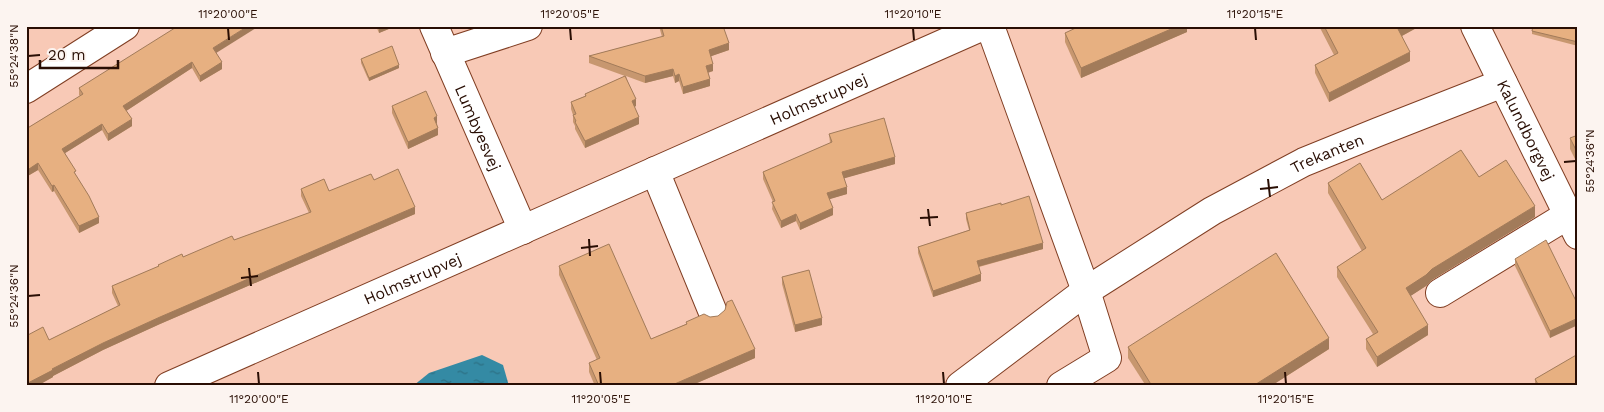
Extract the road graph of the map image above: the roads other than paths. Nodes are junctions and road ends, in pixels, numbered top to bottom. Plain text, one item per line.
1 (125, 26) edge
2 (434, 26) edge
3 (528, 26) edge
4 (982, 26) edge
5 (990, 26) edge
6 (1475, 26) edge
7 (446, 53) junction
8 (1502, 83) junction
9 (26, 89) edge
10 (655, 171) junction
11 (1573, 225) edge
12 (523, 230) junction
13 (1086, 291) junction
14 (1440, 293) dead end
15 (712, 310) dead end
16 (169, 386) edge
17 (960, 386) edge
18 (1061, 386) edge

1 - 9 street
2 - 7 street, Lumbyesvej
3 - 7 street
4 - 10 street, Holmstrupvej
5 - 13 street
6 - 8 street, Kalundborgvej
7 - 12 street, Lumbyesvej
8 - 11 street, Kalundborgvej
8 - 13 street, Trekanten
10 - 12 street, Holmstrupvej
10 - 15 street
11 - 14 street
12 - 16 street, Holmstrupvej
13 - 17 street, Trekanten
13 - 18 street

